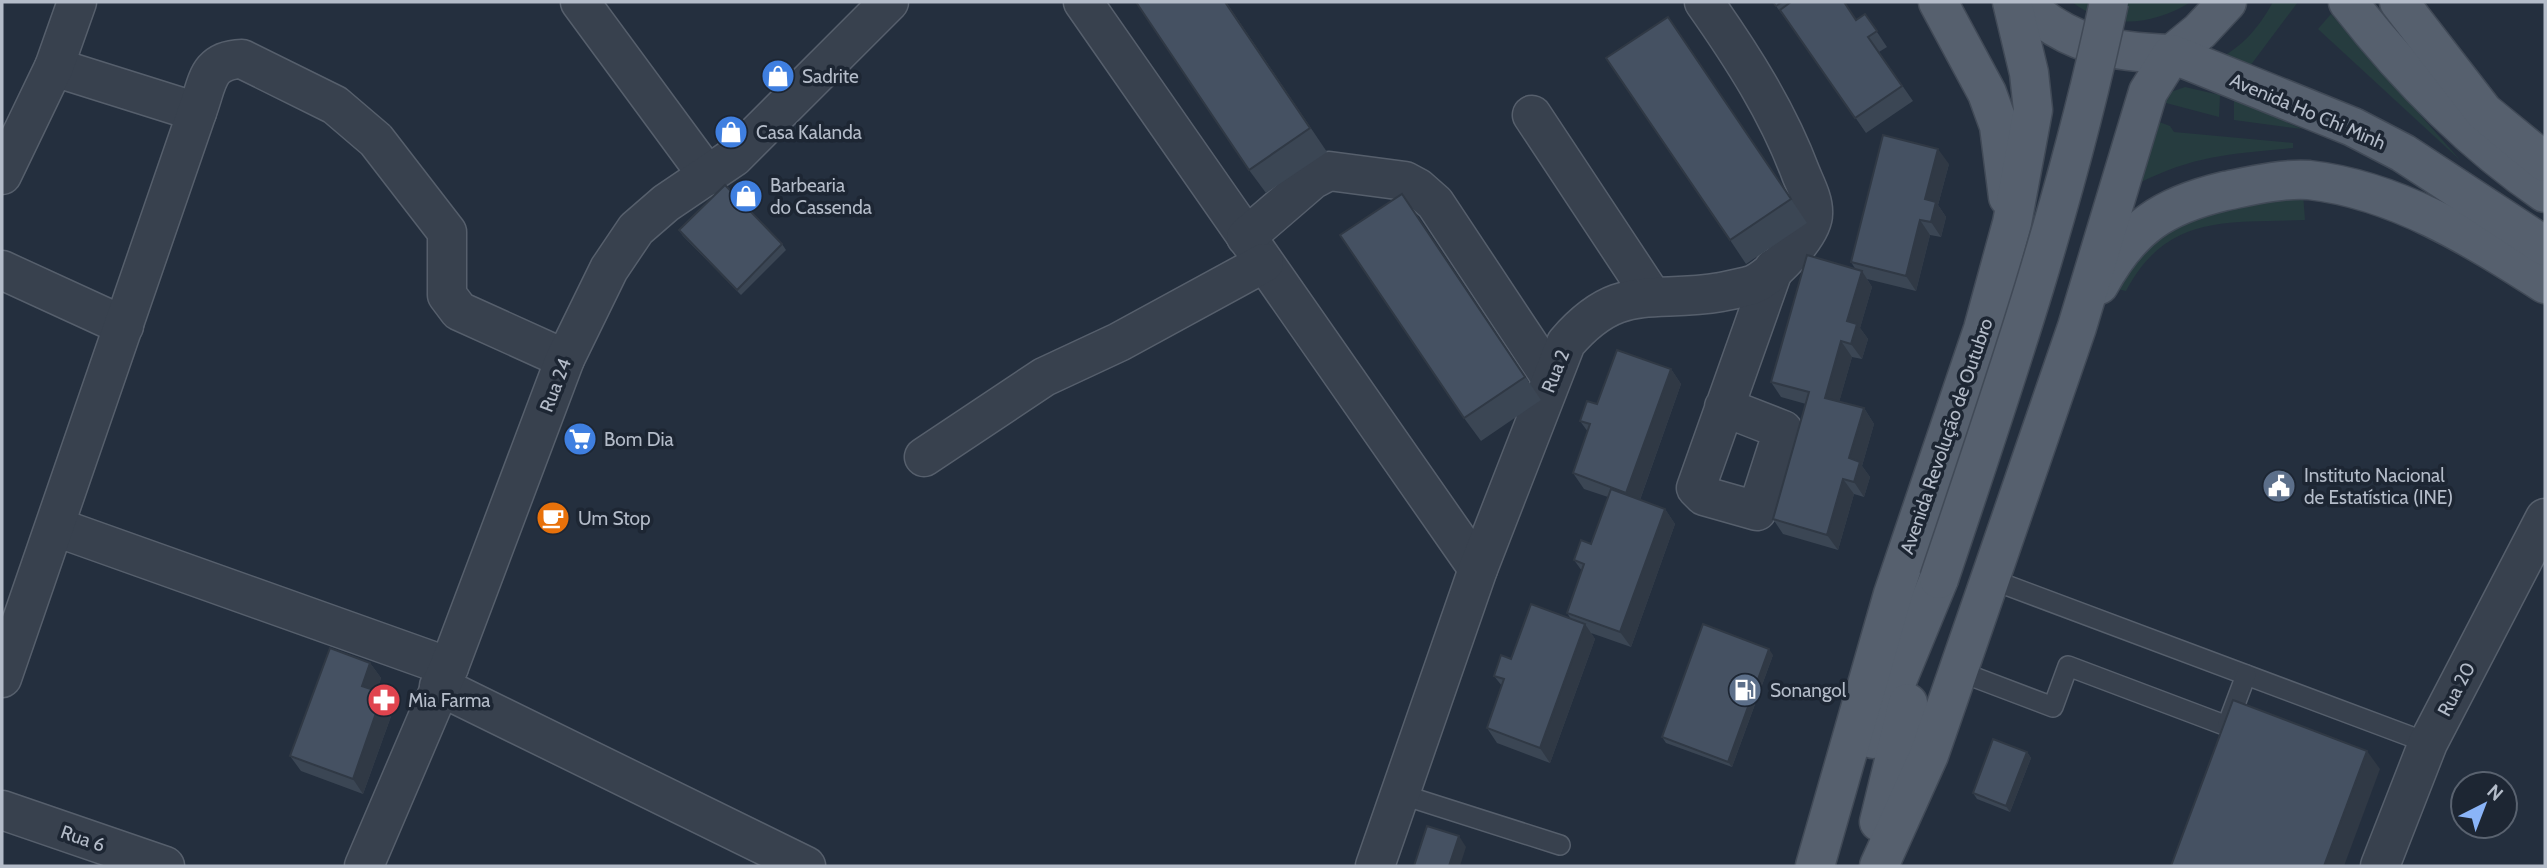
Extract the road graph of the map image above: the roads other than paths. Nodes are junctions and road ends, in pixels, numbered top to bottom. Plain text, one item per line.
1 (77, 2) edge
2 (580, 2) edge
3 (889, 2) edge
4 (1083, 2) edge
5 (1704, 2) edge
6 (1938, 2) edge
7 (2012, 2) edge
8 (2022, 2) edge
9 (2109, 2) edge
10 (2227, 2) edge
11 (2348, 2) edge
12 (2399, 2) edge
13 (2172, 54) junction
14 (54, 67) junction
15 (197, 112) junction
16 (1531, 115) dead end
17 (2545, 162) edge
18 (2, 175) edge
19 (708, 176) junction
20 (2545, 193) edge
21 (2012, 223) junction
22 (2545, 246) edge
23 (1255, 250) junction
24 (1774, 268) junction
25 (2, 271) edge
26 (2545, 284) edge
27 (1651, 295) junction
28 (124, 326) junction
29 (2077, 327) junction
30 (565, 359) junction
31 (1552, 378) junction
32 (1724, 407) dead end
33 (923, 457) dead end
34 (2545, 518) edge
35 (56, 527) junction
36 (1478, 569) junction
37 (1939, 579) junction
38 (1990, 579) junction
39 (1958, 671) junction
40 (2246, 675) junction
41 (444, 677) junction
42 (2, 678) edge
43 (2227, 726) junction
44 (2428, 743) junction
45 (2219, 748) edge
46 (1400, 794) junction
47 (2, 810) edge
48 (1560, 845) dead end
49 (100, 856) edge
50 (165, 866) edge
51 (364, 866) edge
52 (806, 866) edge
53 (1375, 866) edge
54 (1815, 866) edge
55 (1821, 866) edge
56 (1868, 866) edge
57 (1879, 866) edge
58 (2380, 866) edge

1 - 14 street
2 - 19 street
3 - 19 street, Rua 24
4 - 23 street
5 - 24 street, Rua 2
6 - 21 main road
7 - 21 main road, Avenida Revolução de Outubro
8 - 13 main road, Avenida Ho Chi Minh
9 - 37 main road, Avenida Revolução de Outubro, bridge
10 - 13 main road
11 - 20 main road
12 - 17 main road
13 - 22 main road, Avenida Ho Chi Minh
13 - 29 main road
14 - 15 street
14 - 18 street
15 - 28 street
15 - 30 street
16 - 27 street
19 - 30 street, Rua 24
21 - 54 main road, Avenida Revolução de Outubro
23 - 31 street
23 - 33 street
23 - 36 street
24 - 27 street, Rua 2
24 - 32 street
25 - 28 street
26 - 29 main road
27 - 31 street, Rua 2
28 - 35 street
29 - 38 main road
30 - 41 street, Rua 24
31 - 36 street, Rua 2
34 - 44 street, Rua 20
35 - 41 street
35 - 42 street
36 - 46 street, Rua 2
37 - 55 main road, Avenida Revolução de Outubro
37 - 56 main road, Avenida Revolução de Outubro
38 - 39 main road
38 - 40 lane
39 - 43 lane
39 - 57 main road
40 - 43 lane
40 - 44 lane
41 - 51 street, Rua 24
41 - 52 street
43 - 45 lane
44 - 58 street, Rua 20
46 - 48 lane
46 - 53 street, Rua 2
47 - 49 street, Rua 6
49 - 50 street, Rua 6

